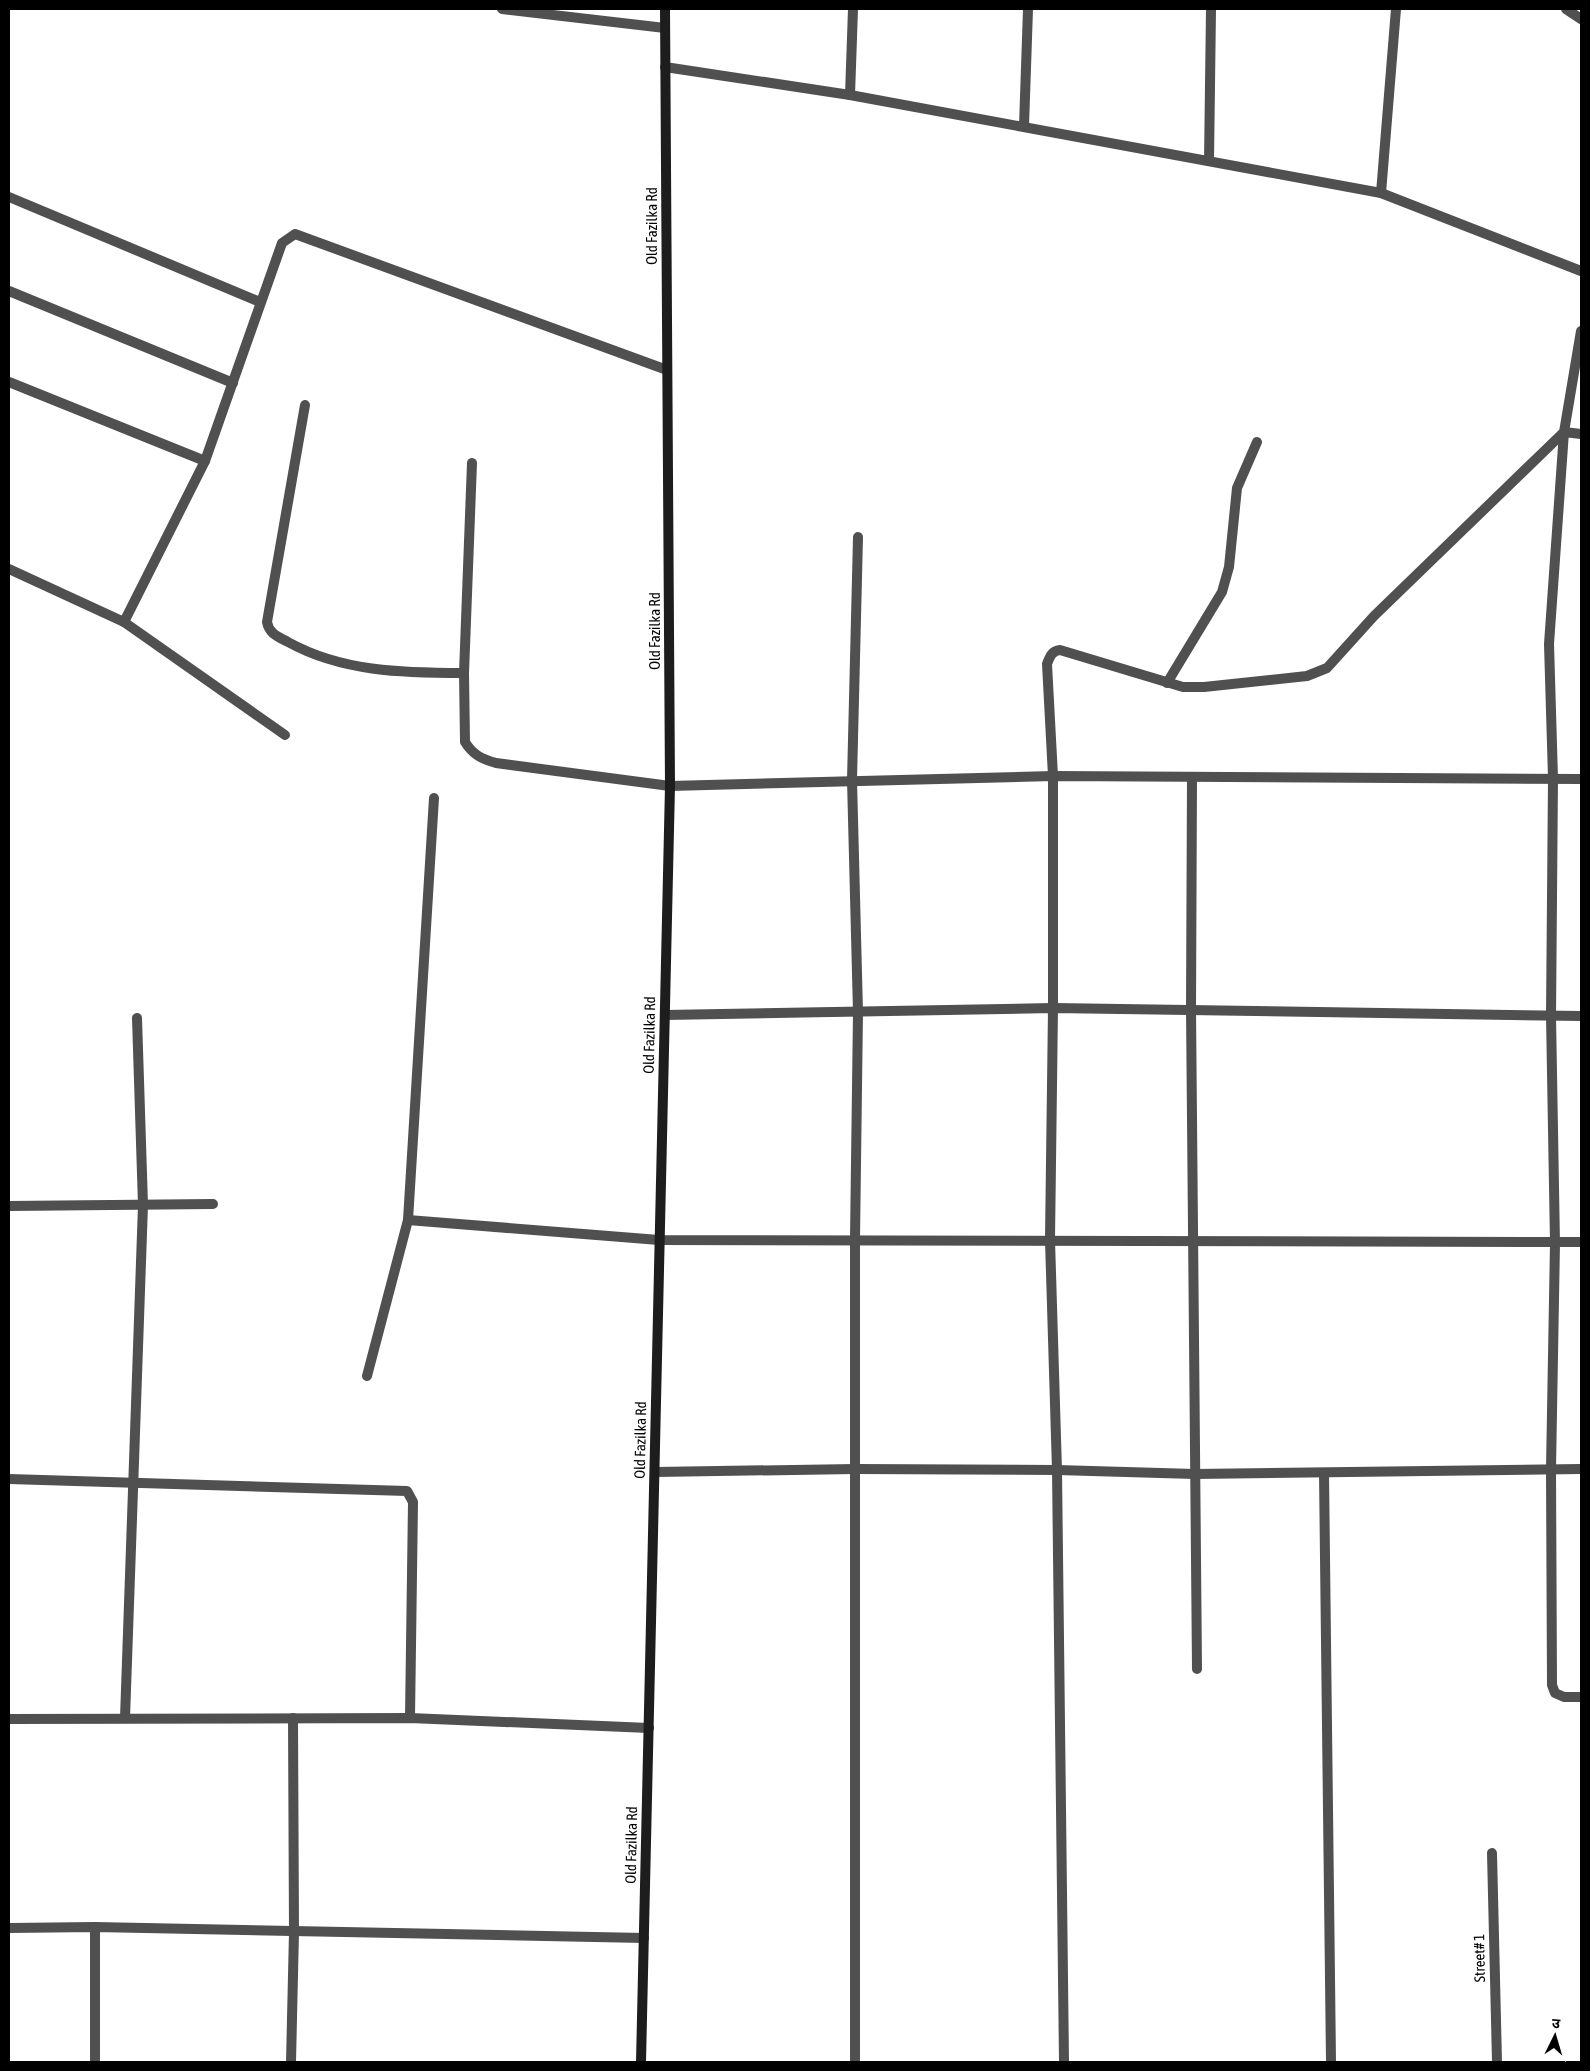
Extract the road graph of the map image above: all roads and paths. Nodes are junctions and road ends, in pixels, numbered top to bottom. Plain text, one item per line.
1 (502, 9) edge
2 (665, 9) edge
3 (854, 9) edge
4 (1028, 9) edge
5 (1210, 9) edge
6 (1396, 9) edge
7 (1566, 9) edge
8 (1581, 18) edge
9 (665, 28) junction
10 (665, 67) junction
11 (850, 95) junction
12 (1024, 126) junction
13 (1209, 161) junction
14 (1381, 193) junction
15 (9, 197) edge
16 (1581, 271) edge
17 (9, 291) edge
18 (260, 302) junction
19 (1581, 331) edge
20 (667, 370) junction
21 (9, 382) edge
22 (233, 384) junction
23 (305, 405) dead end
24 (1564, 432) junction
25 (1581, 434) edge
26 (1257, 442) dead end
27 (204, 461) junction
28 (472, 462) dead end
29 (858, 537) dead end
30 (9, 569) edge
31 (124, 622) junction
32 (464, 673) junction
33 (1167, 683) junction
34 (285, 735) dead end
35 (1052, 776) junction
36 (1192, 777) junction
37 (1553, 778) junction
38 (1581, 779) edge
39 (852, 780) junction
40 (670, 786) junction
41 (434, 798) dead end
42 (1053, 1008) junction
43 (1191, 1009) junction
44 (858, 1012) junction
45 (665, 1015) junction
46 (1551, 1016) junction
47 (1581, 1016) edge
48 (137, 1018) dead end
49 (213, 1204) dead end
50 (142, 1205) junction
51 (9, 1206) edge
52 (408, 1220) junction
53 (855, 1239) junction
54 (659, 1240) junction
55 (1050, 1240) junction
56 (1193, 1241) junction
57 (1581, 1242) edge
58 (1555, 1243) junction
59 (367, 1376) dead end
60 (855, 1469) junction
61 (1551, 1469) junction
62 (1581, 1469) edge
63 (1057, 1470) junction
64 (655, 1472) junction
65 (1324, 1473) junction
66 (1194, 1474) junction
67 (9, 1479) edge
68 (135, 1483) junction
69 (1196, 1669) dead end
70 (1581, 1697) edge
71 (126, 1718) junction
72 (294, 1718) junction
73 (410, 1718) junction
74 (9, 1719) edge
75 (649, 1728) junction
76 (1492, 1853) dead end
77 (95, 1927) junction
78 (9, 1928) edge
79 (294, 1932) junction
80 (644, 1938) junction
81 (95, 2062) edge
82 (291, 2062) edge
83 (641, 2062) edge
84 (855, 2062) edge
85 (1064, 2062) edge
86 (1331, 2062) edge
87 (1497, 2062) edge

1 - 9 street
2 - 9 main road, Old Fazilka Rd
3 - 11 street
4 - 12 street
5 - 13 street
6 - 14 street
7 - 8 street
9 - 10 main road, Old Fazilka Rd
10 - 11 street
10 - 20 main road, Old Fazilka Rd
11 - 12 street
12 - 13 street
13 - 14 street
14 - 16 street
15 - 18 street
17 - 22 street
18 - 20 street
18 - 22 street
19 - 24 street
20 - 40 main road, Old Fazilka Rd
21 - 27 street
22 - 27 street
23 - 32 street
24 - 25 street
24 - 33 street
24 - 37 street
26 - 33 street
27 - 31 street
28 - 32 street
29 - 39 street
30 - 31 street
31 - 34 street
32 - 40 street
33 - 35 street
35 - 36 street
35 - 39 street
35 - 42 street
36 - 37 street
36 - 43 street
37 - 38 street
37 - 46 street
39 - 40 street
39 - 44 street
40 - 45 main road, Old Fazilka Rd
41 - 52 street
42 - 43 street
42 - 44 street
42 - 55 street
43 - 46 street
43 - 56 street
44 - 45 street
44 - 53 street
45 - 54 main road, Old Fazilka Rd
46 - 47 street
46 - 58 street
48 - 50 street
49 - 50 street
50 - 51 street
50 - 68 street
52 - 54 street
52 - 59 street
53 - 54 street
53 - 55 street
53 - 60 street
54 - 64 main road, Old Fazilka Rd
55 - 56 street
55 - 63 street
56 - 58 street
56 - 66 street
57 - 58 street
58 - 61 street
60 - 63 street
60 - 64 street
60 - 84 street
61 - 62 street
61 - 65 street
61 - 70 street
63 - 66 street
63 - 85 street
64 - 75 main road, Old Fazilka Rd
65 - 66 street
65 - 86 street
66 - 69 street
67 - 68 street
68 - 71 street
68 - 73 street
71 - 72 street
71 - 74 street
72 - 73 street
72 - 79 street
73 - 75 street
75 - 80 main road, Old Fazilka Rd
76 - 87 street, Street# 1
77 - 78 street
77 - 79 street
77 - 81 street
79 - 80 street
79 - 82 street
80 - 83 main road, Old Fazilka Rd

